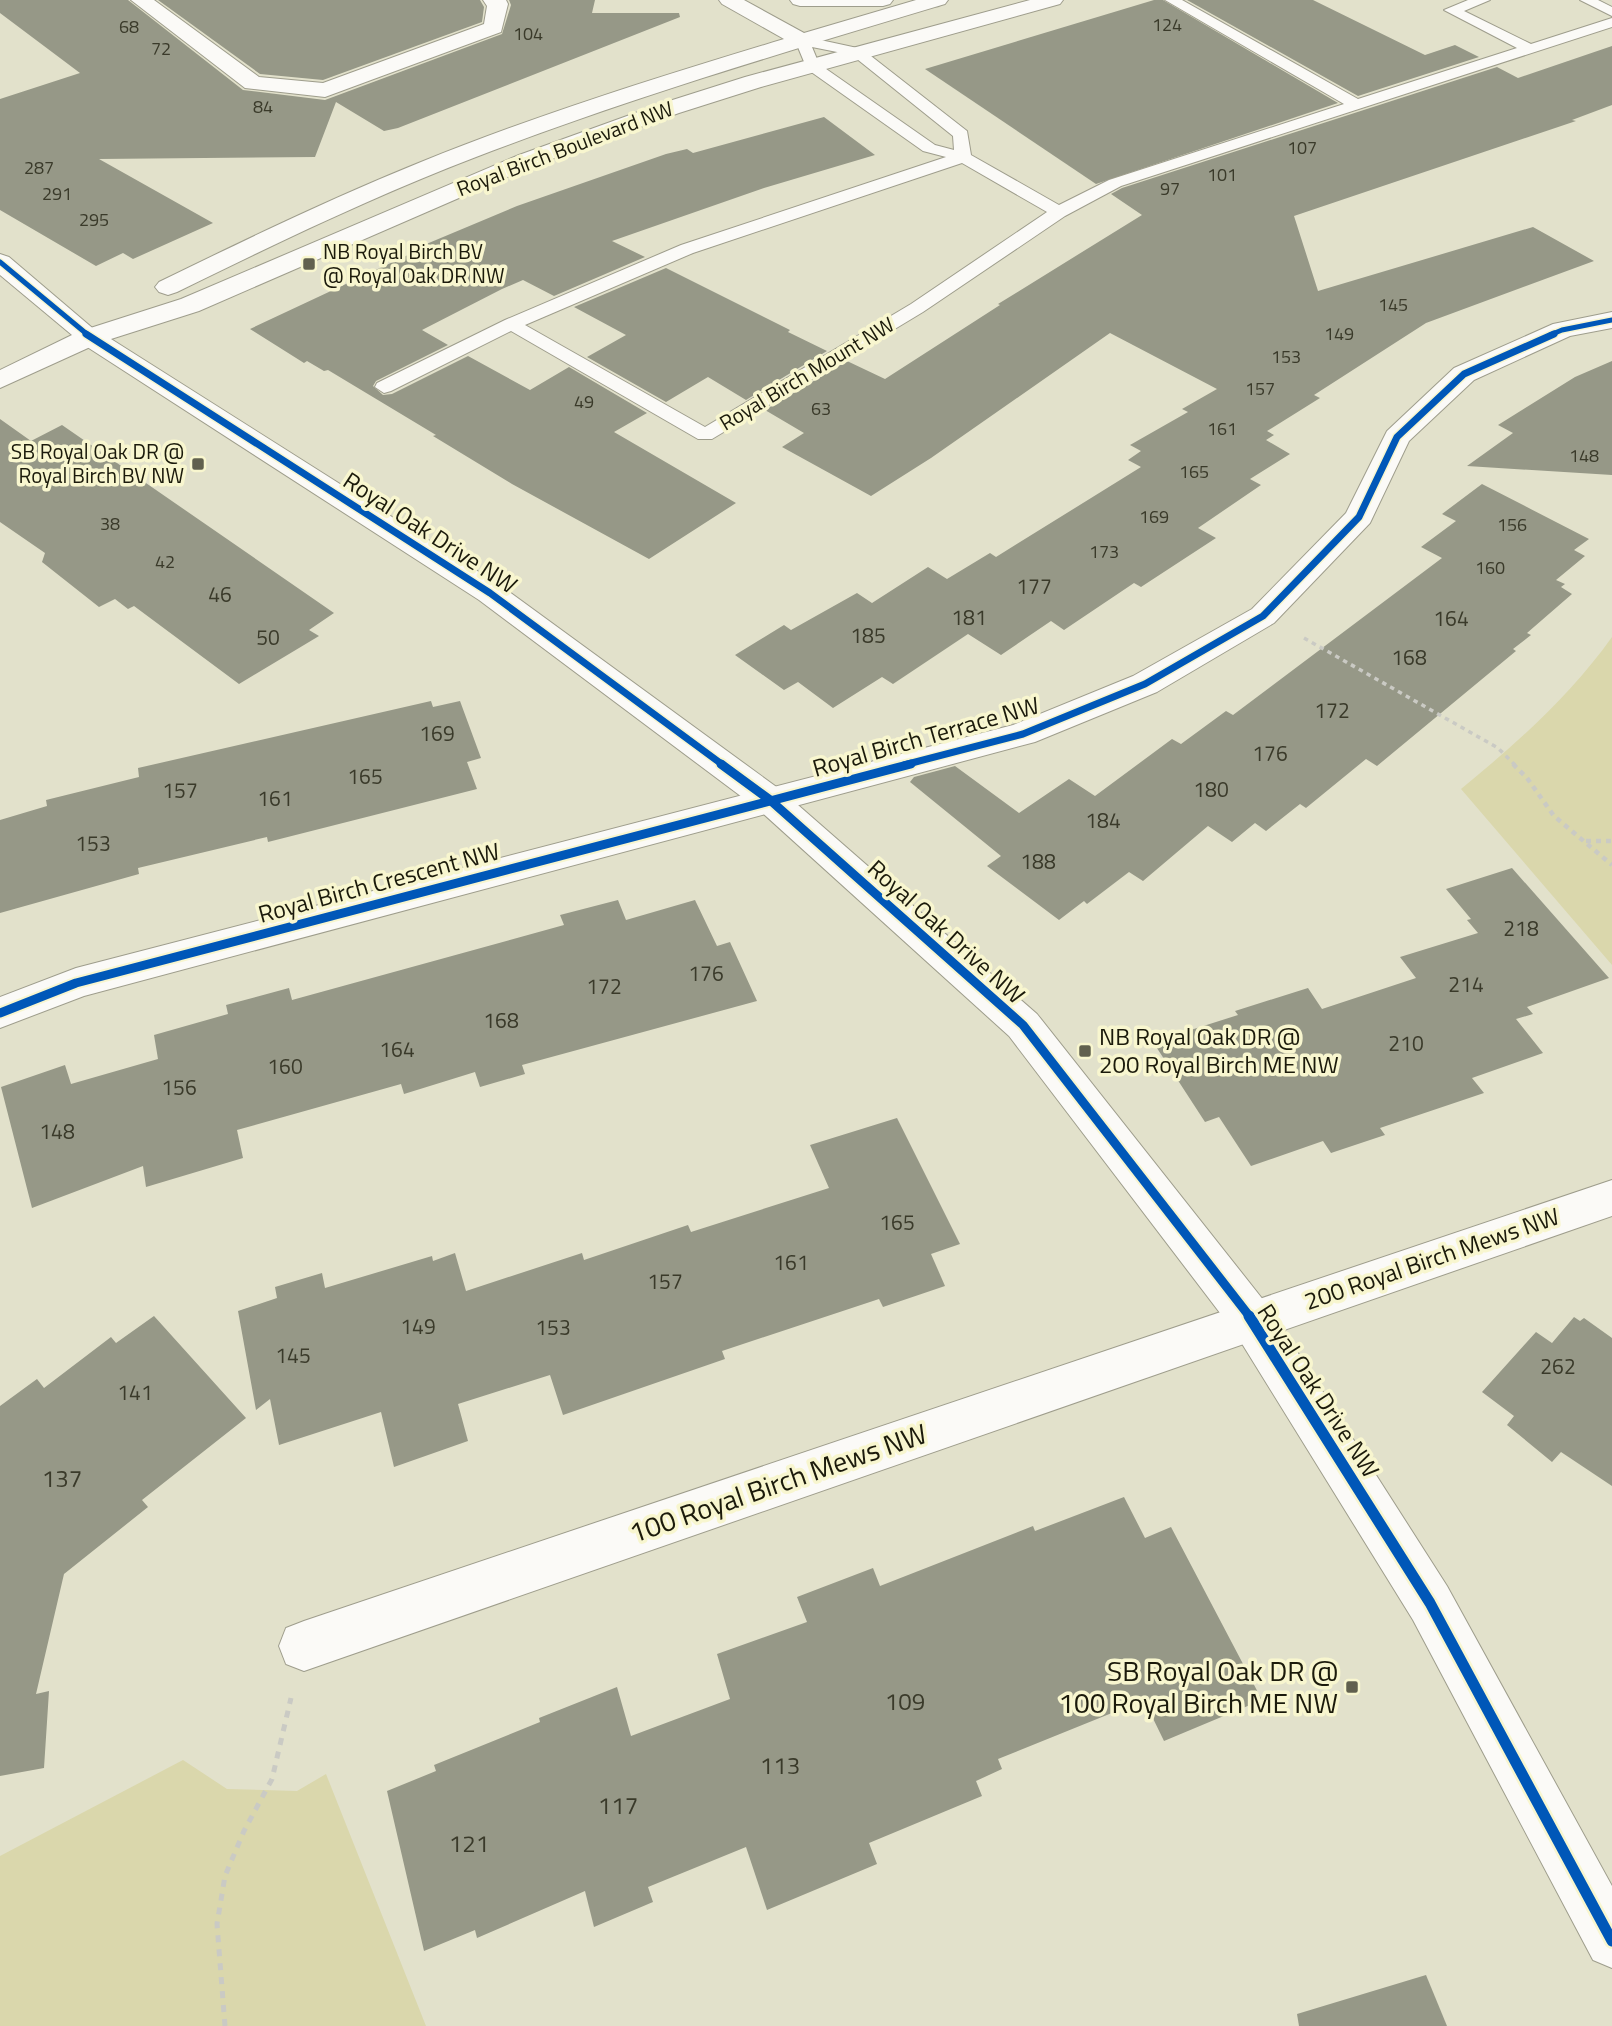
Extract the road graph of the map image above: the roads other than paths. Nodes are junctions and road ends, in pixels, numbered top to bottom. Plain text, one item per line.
1 (141, 0) edge
2 (492, 0) edge
3 (729, 0) edge
4 (800, 0) edge
5 (883, 0) edge
6 (937, 0) edge
7 (1053, 0) edge
8 (1172, 0) edge
9 (1483, 0) edge
10 (1587, 0) edge
11 (1612, 12) edge
12 (1612, 22) edge
13 (802, 40) junction
14 (1528, 48) junction
15 (857, 52) junction
16 (812, 66) junction
17 (1355, 104) junction
18 (962, 157) junction
19 (1059, 212) junction
20 (0, 262) edge
21 (1612, 320) edge
22 (511, 324) junction
23 (90, 337) junction
24 (0, 380) edge
25 (384, 387) dead end
26 (770, 800) junction
27 (0, 1013) edge
28 (1612, 1198) edge
29 (1252, 1320) junction
30 (304, 1646) road end
31 (1612, 1941) edge

1 - 2 street
3 - 13 street
4 - 5 street
6 - 13 street, Royal Birch Boulevard NW
7 - 15 street, Royal Birch Boulevard NW
8 - 17 lane
9 - 14 lane
10 - 11 lane
12 - 14 lane, Royal Birch Mount NW
13 - 15 lane
13 - 16 lane
13 - 23 street, Royal Birch Boulevard NW
14 - 17 lane, Royal Birch Mount NW
15 - 16 street, Royal Birch Boulevard NW
15 - 18 lane
16 - 18 lane
16 - 23 street, Royal Birch Boulevard NW
17 - 19 lane, Royal Birch Mount NW
18 - 19 lane
18 - 22 lane
19 - 22 lane, Royal Birch Mount NW
20 - 23 street, Royal Oak Drive NW
21 - 26 street, Royal Birch Terrace NW
22 - 25 lane
23 - 24 street, Royal Birch Boulevard NW
23 - 26 street, Royal Oak Drive NW
26 - 27 street, Royal Birch Crescent NW
26 - 29 street, Royal Oak Drive NW
28 - 29 street, 200 Royal Birch Mews NW
29 - 30 street, 100 Royal Birch Mews NW
29 - 31 street, Royal Oak Drive NW

